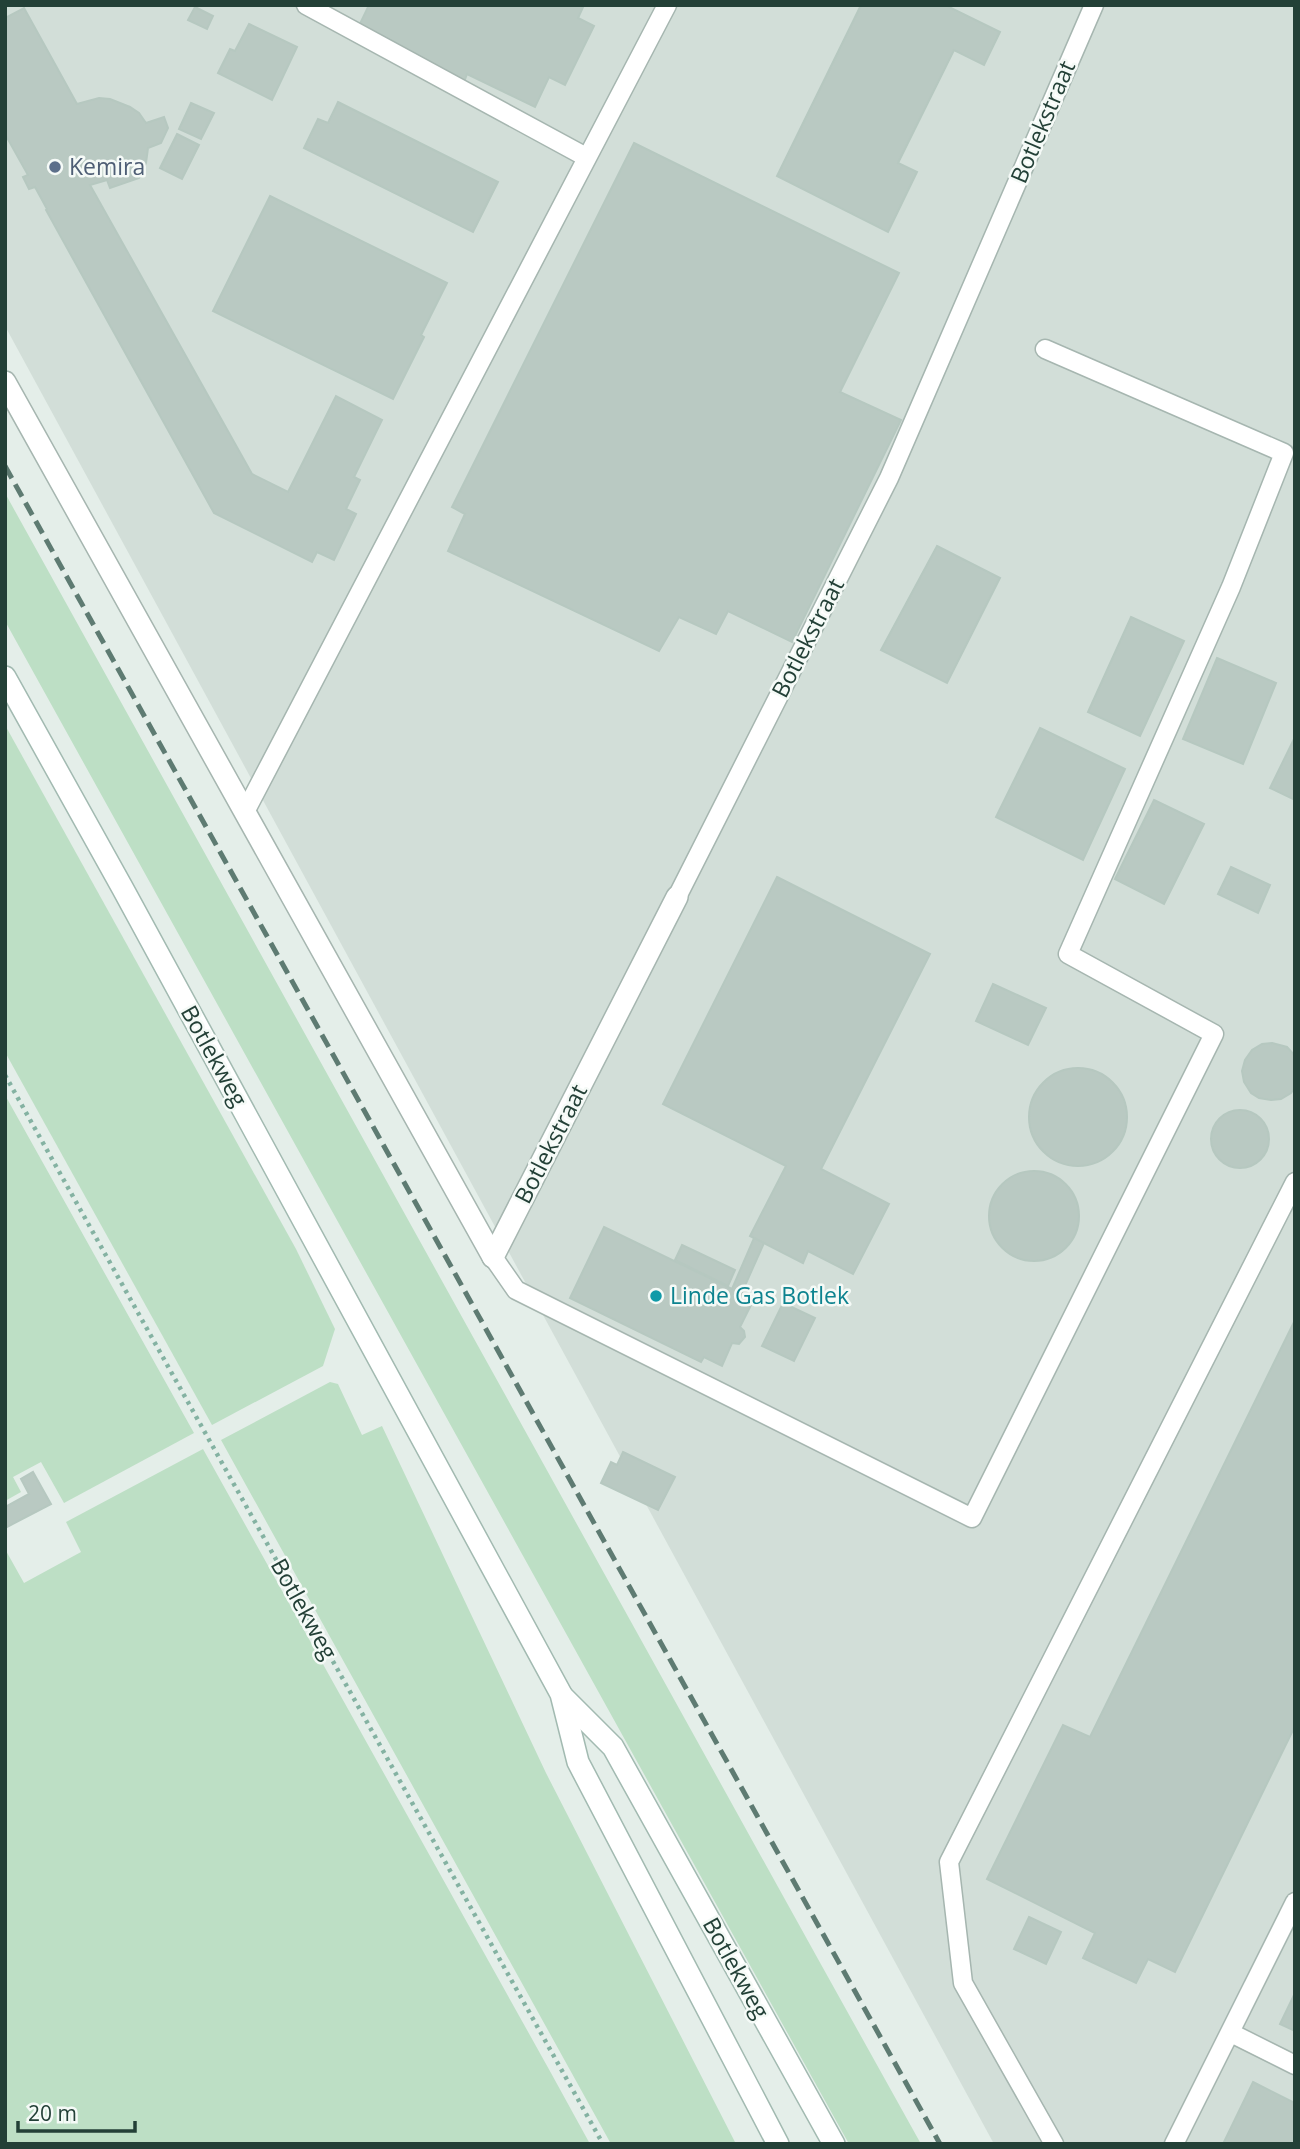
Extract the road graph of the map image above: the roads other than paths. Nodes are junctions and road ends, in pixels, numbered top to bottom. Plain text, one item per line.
1 (306, 5) edge
2 (667, 5) edge
3 (1094, 5) edge
4 (586, 158) junction
5 (1045, 349) dead end
6 (5, 382) edge
7 (5, 677) edge
8 (245, 812) junction
9 (677, 897) joint
10 (1295, 1182) edge
11 (493, 1257) junction
12 (561, 1694) junction
13 (1295, 1902) edge
14 (1231, 2033) junction
15 (1295, 2065) edge
16 (778, 2144) edge
17 (834, 2144) edge
18 (1054, 2144) edge
19 (1174, 2144) edge

1 - 4 lane
2 - 4 lane
3 - 9 lane, Botlekstraat
4 - 8 lane
5 - 11 lane
6 - 8 main road
7 - 12 main road, Botlekweg
8 - 11 main road
9 - 11 main road, Botlekstraat
10 - 18 lane
12 - 16 main road, Botlekweg
12 - 17 main road, Botlekweg
13 - 14 lane
14 - 15 lane
14 - 19 lane

